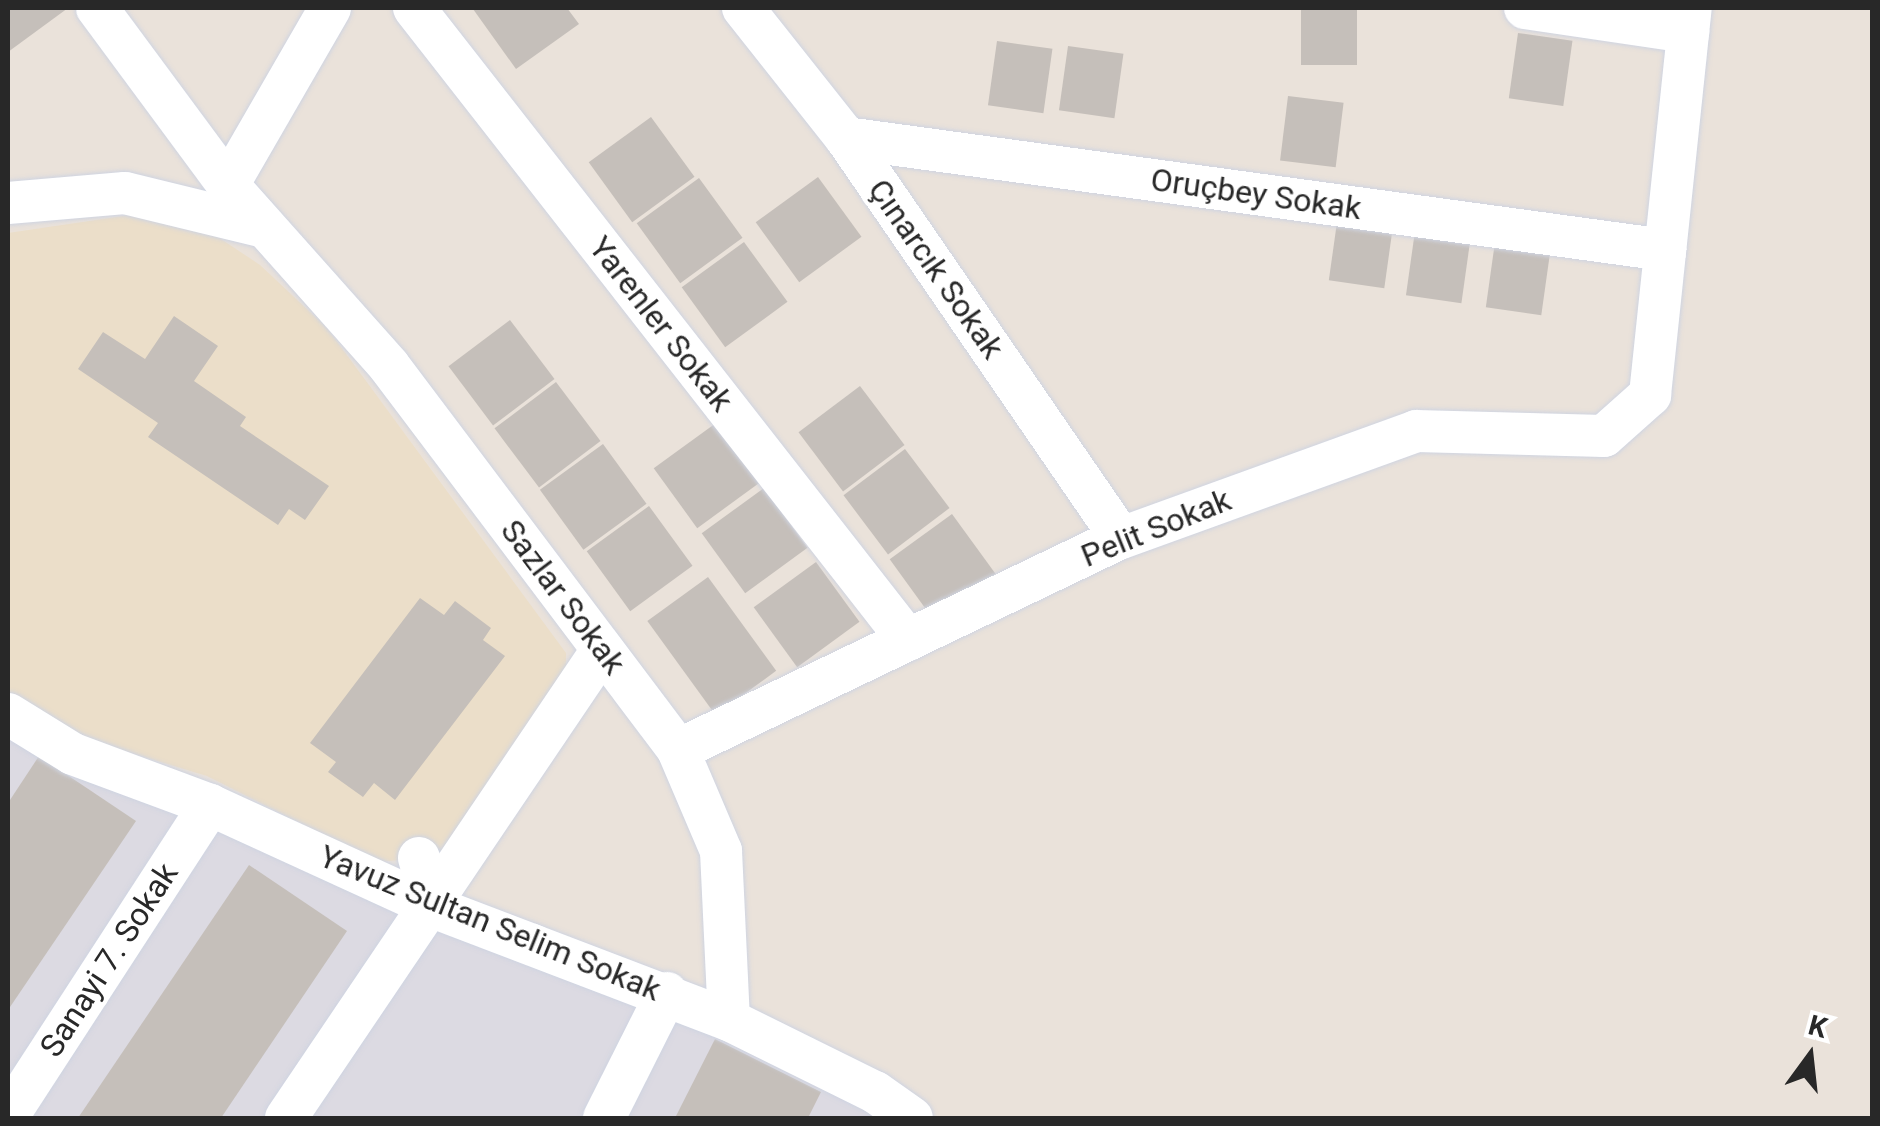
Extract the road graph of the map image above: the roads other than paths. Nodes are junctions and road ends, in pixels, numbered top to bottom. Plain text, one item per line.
1 (97, 8) edge
2 (330, 8) edge
3 (414, 8) edge
4 (743, 8) edge
5 (1525, 8) edge
6 (1690, 20) edge
7 (846, 138) junction
8 (228, 185) junction
9 (8, 203) edge
10 (270, 229) junction
11 (1665, 250) junction
12 (1121, 538) junction
13 (908, 640) junction
14 (602, 650) junction
15 (8, 714) edge
16 (678, 750) junction
17 (210, 805) junction
18 (419, 858) dead end
19 (432, 907) junction
20 (667, 993) junction
21 (729, 1020) junction
22 (868, 1105) edge
23 (8, 1116) edge
24 (286, 1118) edge
25 (604, 1118) edge
26 (912, 1118) edge

1 - 8 street, Sazlar Sokak
2 - 8 street
3 - 13 street, Yarenler Sokak
4 - 7 street, Çınarcık Sokak
5 - 6 street
6 - 11 street
7 - 11 street, Oruçbey Sokak
7 - 12 street, Çınarcık Sokak
8 - 10 street, Sazlar Sokak
9 - 10 street
10 - 14 street, Sazlar Sokak
11 - 12 street, Pelit Sokak
12 - 13 street, Pelit Sokak
13 - 16 street, Pelit Sokak
14 - 16 street, Sazlar Sokak
14 - 19 street
15 - 17 street, Yavuz Sultan Selim Sokak
16 - 21 street, Sazlar Sokak
17 - 19 street, Yavuz Sultan Selim Sokak
17 - 23 street, Sanayi 7. Sokak
18 - 19 street
19 - 20 street, Yavuz Sultan Selim Sokak
19 - 24 street
20 - 21 street, Yavuz Sultan Selim Sokak
20 - 25 street
21 - 22 street, Yavuz Sultan Selim Sokak
22 - 26 street, Yavuz Sultan Selim Sokak

